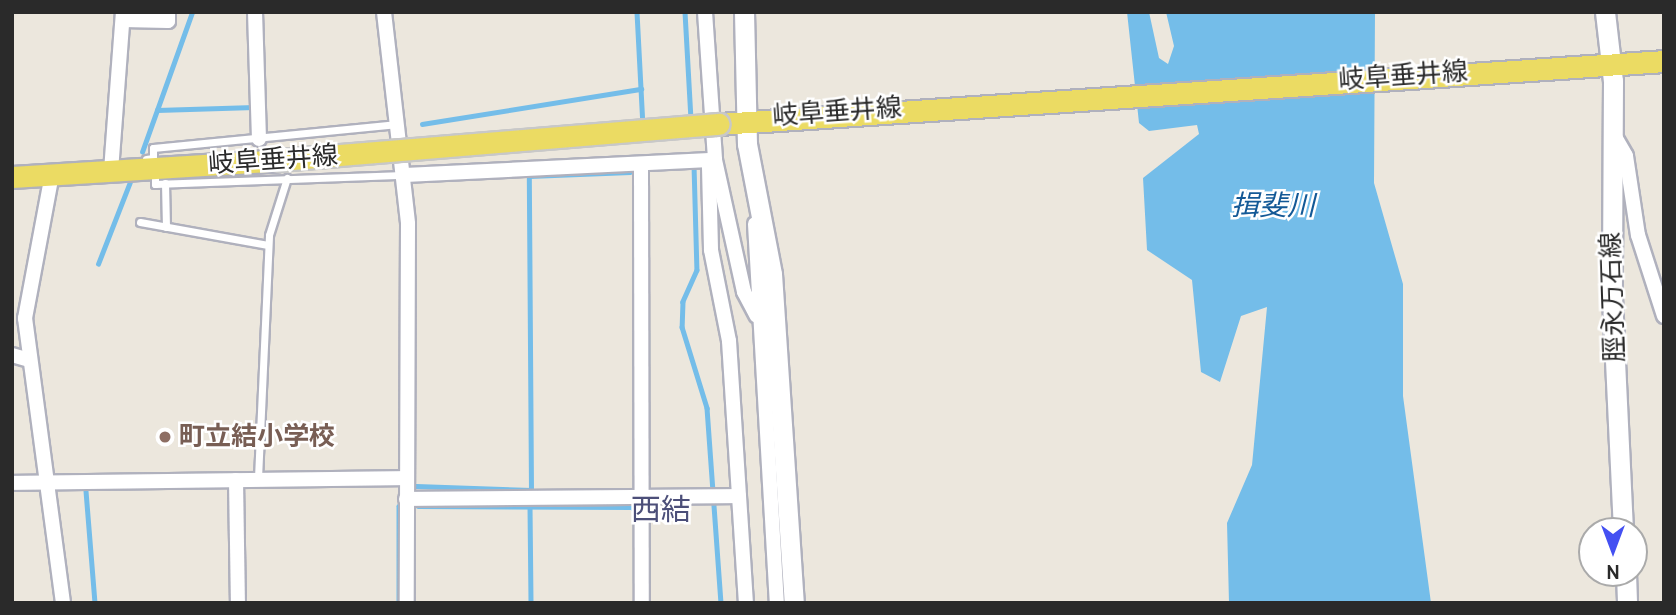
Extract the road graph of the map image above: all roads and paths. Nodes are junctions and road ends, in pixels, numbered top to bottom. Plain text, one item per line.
1 (168, 12) edge
2 (255, 12) edge
3 (384, 12) edge
4 (705, 12) edge
5 (744, 12) edge
6 (1605, 12) edge
7 (123, 16) edge
8 (1664, 61) edge
9 (1603, 64) junction
10 (753, 118) junction
11 (399, 124) junction
12 (1614, 135) junction
13 (259, 139) junction
14 (715, 160) junction
15 (641, 165) junction
16 (111, 166) junction
17 (283, 169) junction
18 (52, 174) junction
19 (405, 175) junction
20 (160, 176) junction
21 (12, 177) edge
22 (755, 202) junction
23 (140, 222) dead end
24 (166, 227) junction
25 (268, 245) junction
26 (1664, 316) edge
27 (759, 320) junction
28 (12, 355) edge
29 (29, 360) junction
30 (258, 478) junction
31 (406, 478) junction
32 (236, 480) junction
33 (45, 481) junction
34 (12, 483) edge
35 (739, 496) junction
36 (406, 499) junction
37 (642, 500) junction
38 (1622, 517) edge
39 (63, 603) edge
40 (238, 603) edge
41 (407, 603) edge
42 (642, 603) edge
43 (746, 603) edge
44 (778, 603) edge
45 (794, 603) edge

1 - 7 street
2 - 13 street
3 - 11 street
4 - 14 street
5 - 10 main road
6 - 9 main road, 脛永万石線
7 - 16 street
8 - 9 main road, 岐阜垂井線
9 - 10 main road, 岐阜垂井線
9 - 12 main road, 脛永万石線
10 - 17 main road, 岐阜垂井線, bridge
10 - 22 main road
11 - 13 lane
11 - 19 street
12 - 26 street
12 - 38 main road, 脛永万石線
13 - 16 lane
14 - 15 street
14 - 27 street
14 - 35 street
15 - 19 street
15 - 37 street
16 - 18 main road, 岐阜垂井線
16 - 20 main road, 岐阜垂井線
17 - 19 lane
17 - 20 main road, 岐阜垂井線
17 - 25 lane
18 - 21 main road, 岐阜垂井線
18 - 29 street
19 - 31 street
20 - 24 lane
22 - 27 street
22 - 45 main road
23 - 24 lane
24 - 25 lane
25 - 30 lane
27 - 44 street
28 - 29 street
29 - 33 street
30 - 31 street
30 - 32 street
31 - 36 street
32 - 33 street
32 - 40 street
33 - 34 street
33 - 39 street
35 - 37 street
35 - 43 street
36 - 37 street
36 - 41 street
37 - 42 street

